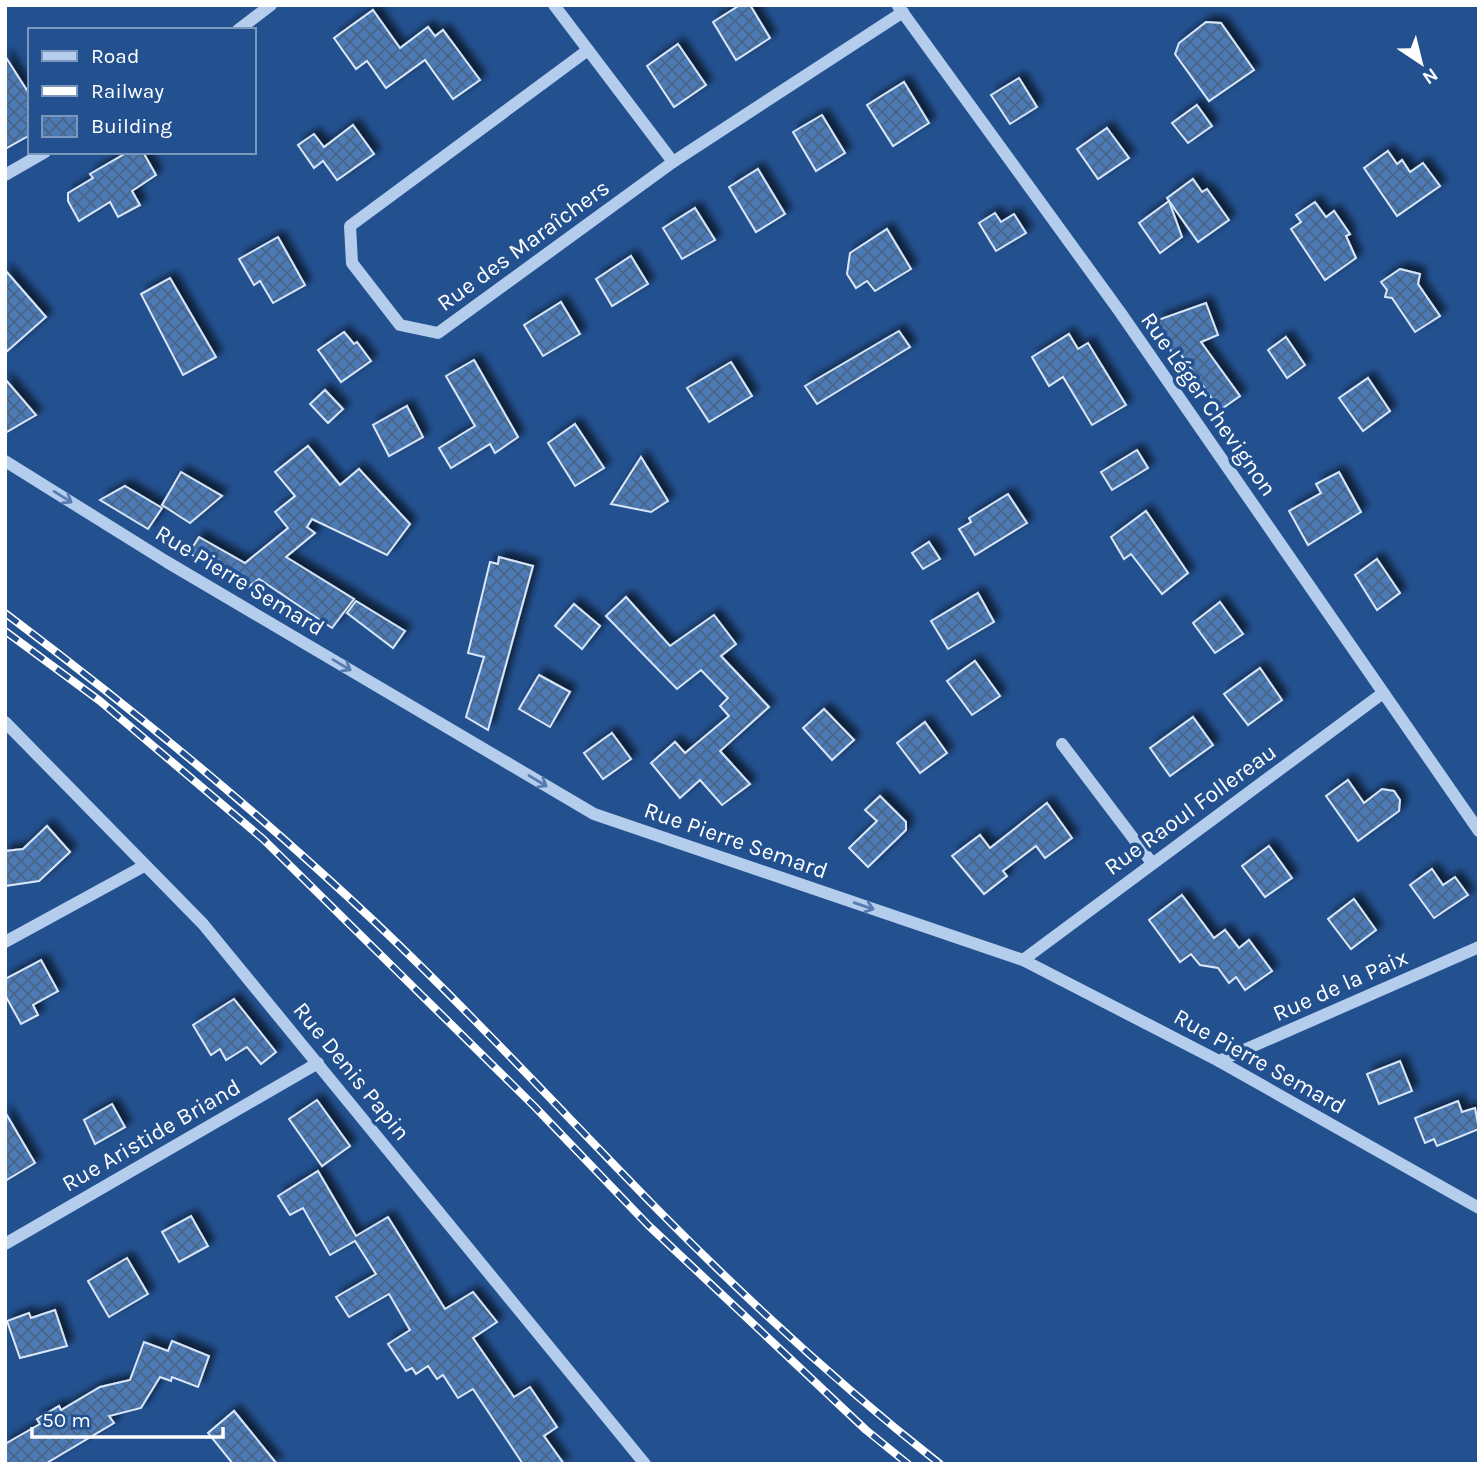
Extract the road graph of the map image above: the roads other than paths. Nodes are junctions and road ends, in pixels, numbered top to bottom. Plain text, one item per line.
1 (271, 5) edge
2 (554, 5) edge
3 (900, 9) edge
4 (241, 28) edge
5 (588, 50) junction
6 (42, 154) edge
7 (673, 162) junction
8 (5, 175) edge
9 (5, 461) edge
10 (1383, 693) junction
11 (5, 722) edge
12 (1062, 744) dead end
13 (1479, 831) edge
14 (1152, 863) junction
15 (144, 866) junction
16 (5, 942) edge
17 (1479, 947) edge
18 (1023, 960) junction
19 (1219, 1060) junction
20 (318, 1063) junction
21 (1479, 1208) edge
22 (5, 1244) edge
23 (645, 1464) edge

1 - 4 street
2 - 5 street
3 - 7 street, Rue des Maraîchers
3 - 10 street, Rue Léger Chevignon
5 - 7 street
5 - 7 street, Rue des Maraîchers
6 - 8 street
9 -> 18 street, Rue Pierre Semard
10 - 13 street, Rue Léger Chevignon
10 - 14 street, Rue Raoul Follereau
11 - 15 street, Rue Denis Papin
12 - 14 street
14 - 18 street, Rue Raoul Follereau
15 - 16 street
15 - 20 street, Rue Denis Papin
17 - 19 street, Rue de la Paix
18 - 19 street, Rue Pierre Semard
19 - 21 street, Rue Pierre Semard
20 - 22 street, Rue Aristide Briand
20 - 23 street, Rue Denis Papin

